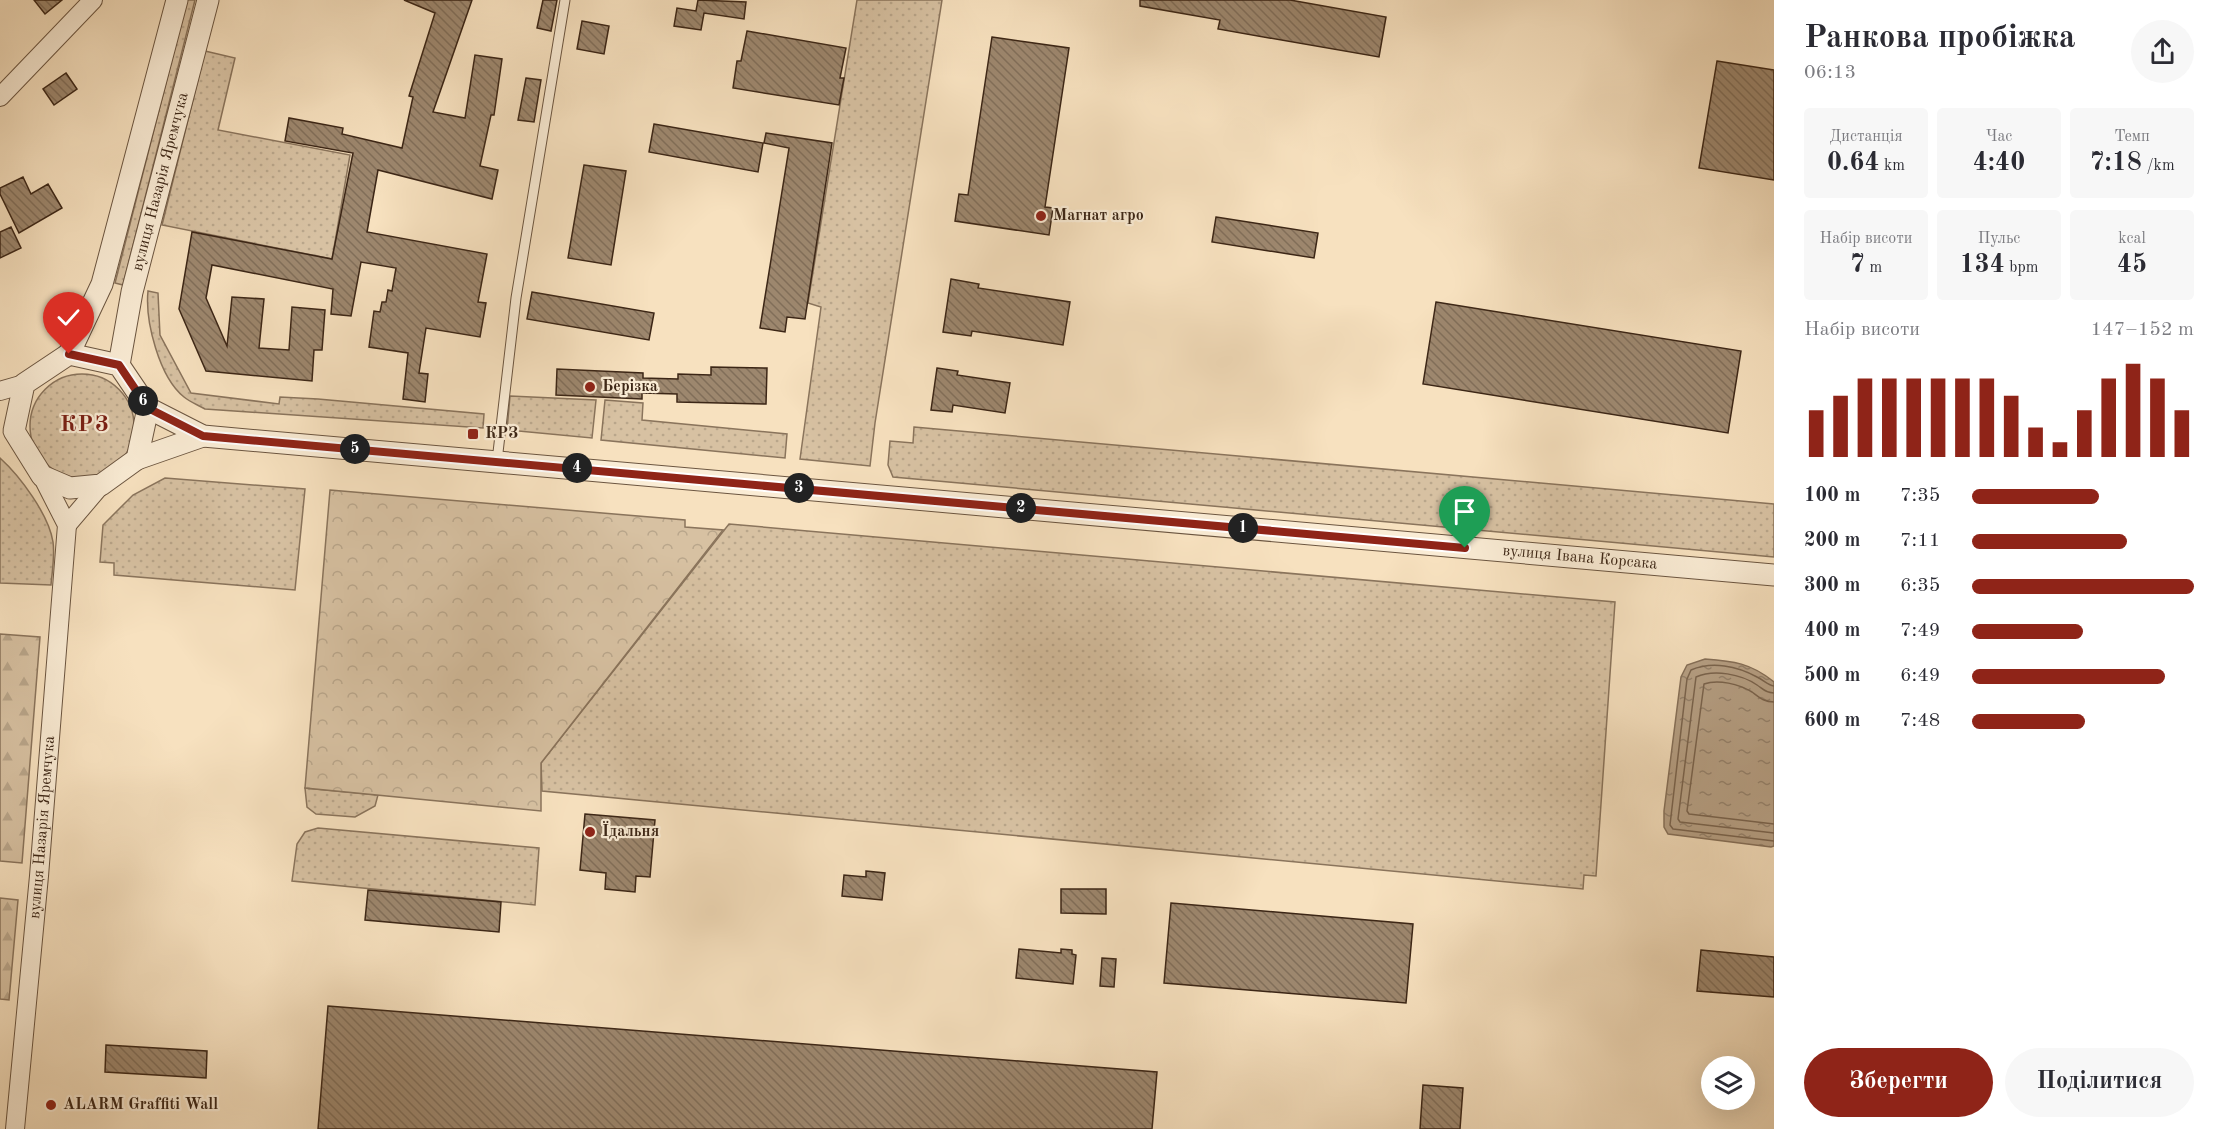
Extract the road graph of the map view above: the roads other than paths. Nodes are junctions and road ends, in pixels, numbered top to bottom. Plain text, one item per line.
1 (93, 0) edge
2 (177, 0) edge
3 (208, 0) edge
4 (565, 0) edge
5 (0, 97) edge
6 (69, 354) junction
7 (119, 365) junction
8 (24, 384) junction
9 (0, 391) edge
10 (148, 408) junction
11 (7, 429) edge
12 (203, 436) junction
13 (137, 459) junction
14 (497, 461) junction
15 (42, 476) junction
16 (101, 485) junction
17 (68, 525) junction
18 (1774, 575) edge
19 (15, 1129) edge

1 - 5 street
2 - 6 street, вулиця Назарія Яремчука
3 - 7 street, вулиця Назарія Яремчука
4 - 14 lane
6 - 7 street
6 - 8 street
7 - 10 street
8 - 9 street
8 - 11 street
10 - 12 street
10 - 13 street
11 - 15 street
12 - 13 street
12 - 14 street, вулиця Івана Корсака
13 - 16 street
14 - 18 street, вулиця Івана Корсака
15 - 16 street
15 - 17 street
16 - 17 street
17 - 19 street, вулиця Назарія Яремчука

